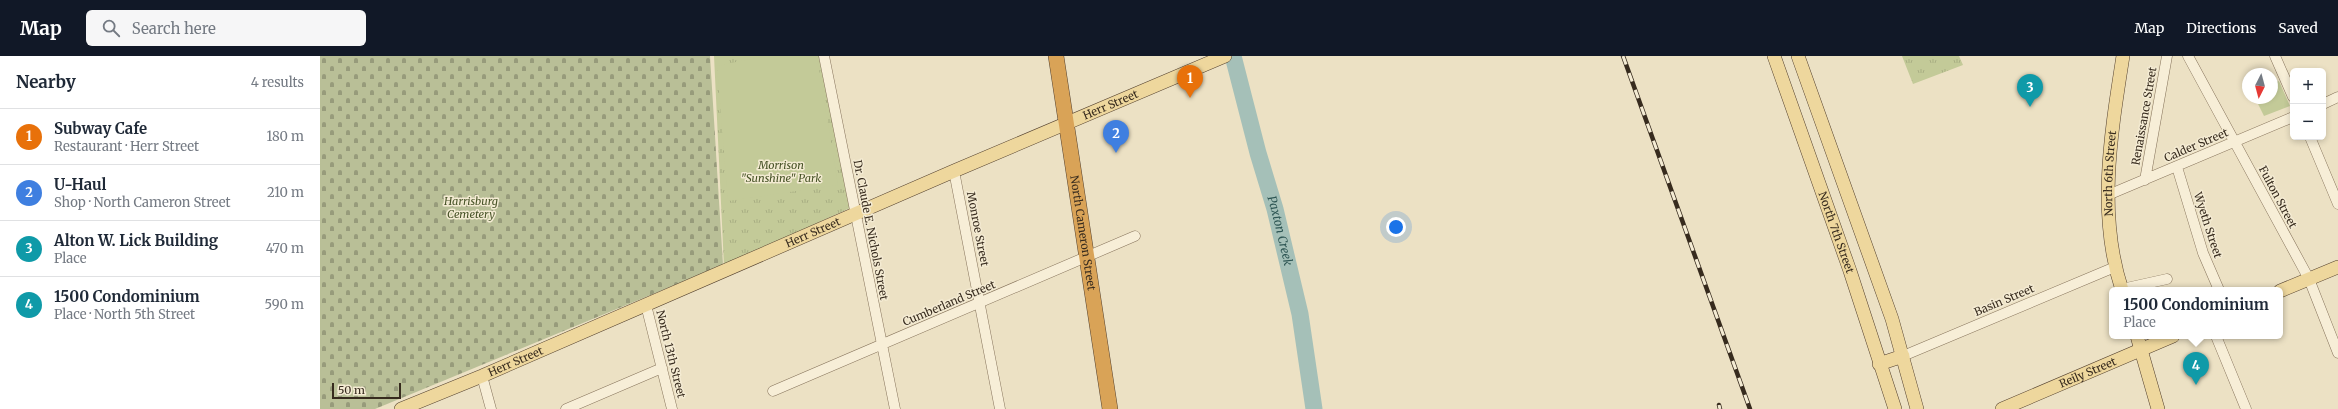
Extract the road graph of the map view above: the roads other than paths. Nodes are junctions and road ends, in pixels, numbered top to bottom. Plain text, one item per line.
1 (824, 56) edge
2 (1056, 56) edge
3 (1774, 56) edge
4 (1798, 56) edge
5 (2123, 56) edge
6 (2167, 56) edge
7 (2188, 56) edge
8 (2276, 56) edge
9 (1222, 57) edge
10 (2290, 90) edge
11 (2338, 97) edge
12 (2326, 103) edge
13 (2290, 118) edge
14 (1068, 124) junction
15 (2311, 140) edge
16 (2235, 141) junction
17 (2177, 167) junction
18 (954, 171) junction
19 (2145, 180) junction
20 (2108, 195) junction
21 (2338, 204) edge
22 (855, 214) junction
23 (1135, 236) dead end
24 (1086, 258) junction
25 (2115, 267) junction
26 (2338, 267) edge
27 (2168, 279) dead end
28 (2309, 279) junction
29 (2121, 287) edge
30 (2131, 287) edge
31 (2218, 287) edge
32 (2283, 290) edge
33 (980, 303) junction
34 (646, 305) junction
35 (2138, 339) edge
36 (2166, 339) edge
37 (2217, 339) edge
38 (882, 345) junction
39 (2142, 349) junction
40 (2338, 354) edge
41 (1903, 356) junction
42 (1879, 364) junction
43 (662, 368) junction
44 (482, 376) junction
45 (773, 391) dead end
46 (401, 409) edge
47 (491, 409) edge
48 (566, 409) edge
49 (672, 409) edge
50 (895, 409) edge
51 (1000, 409) edge
52 (1110, 409) edge
53 (1895, 409) edge
54 (1917, 409) edge
55 (2002, 409) edge
56 (2158, 409) edge
57 (2246, 409) edge

1 - 22 street, Dr. Claude E. Nichols Street
2 - 14 highway, North Cameron Street
3 - 42 main road, North 7th Street
4 - 41 main road, North 7th Street
5 - 20 main road, North 6th Street
6 - 19 street, Renaissance Street
7 - 16 street, Fulton Street
8 - 10 street
9 - 14 main road, Herr Street
11 - 12 street
13 - 16 street, Calder Street
14 - 18 main road, Herr Street
14 - 24 highway, North Cameron Street
15 - 21 street
16 - 17 street, Calder Street
16 - 28 street, Fulton Street
17 - 19 street, Calder Street
17 - 31 street, Wyeth Street
18 - 22 main road, Herr Street
18 - 33 street, Monroe Street
19 - 20 street, Calder Street
20 - 25 main road, North 6th Street
22 - 34 main road, Herr Street
22 - 38 street, Dr. Claude E. Nichols Street
23 - 24 street, Cumberland Street
24 - 33 street, Cumberland Street
24 - 52 highway, North Cameron Street
25 - 29 main road, North 6th Street
25 - 41 street, Basin Street
26 - 28 main road
27 - 30 street
28 - 32 main road
28 - 40 street, Fulton Street
33 - 38 street, Cumberland Street
33 - 51 street, Monroe Street
34 - 43 street, North 13th Street
34 - 44 main road, Herr Street
35 - 39 main road
36 - 39 main road, Reily Street
37 - 57 street
38 - 45 street, Cumberland Street
38 - 50 street, Dr. Claude E. Nichols Street
39 - 55 main road, Reily Street
39 - 56 main road
41 - 42 main road
41 - 54 main road, North 7th Street
42 - 53 main road, North 7th Street
43 - 48 street
43 - 49 street, North 13th Street
44 - 46 main road, Herr Street
44 - 47 street

